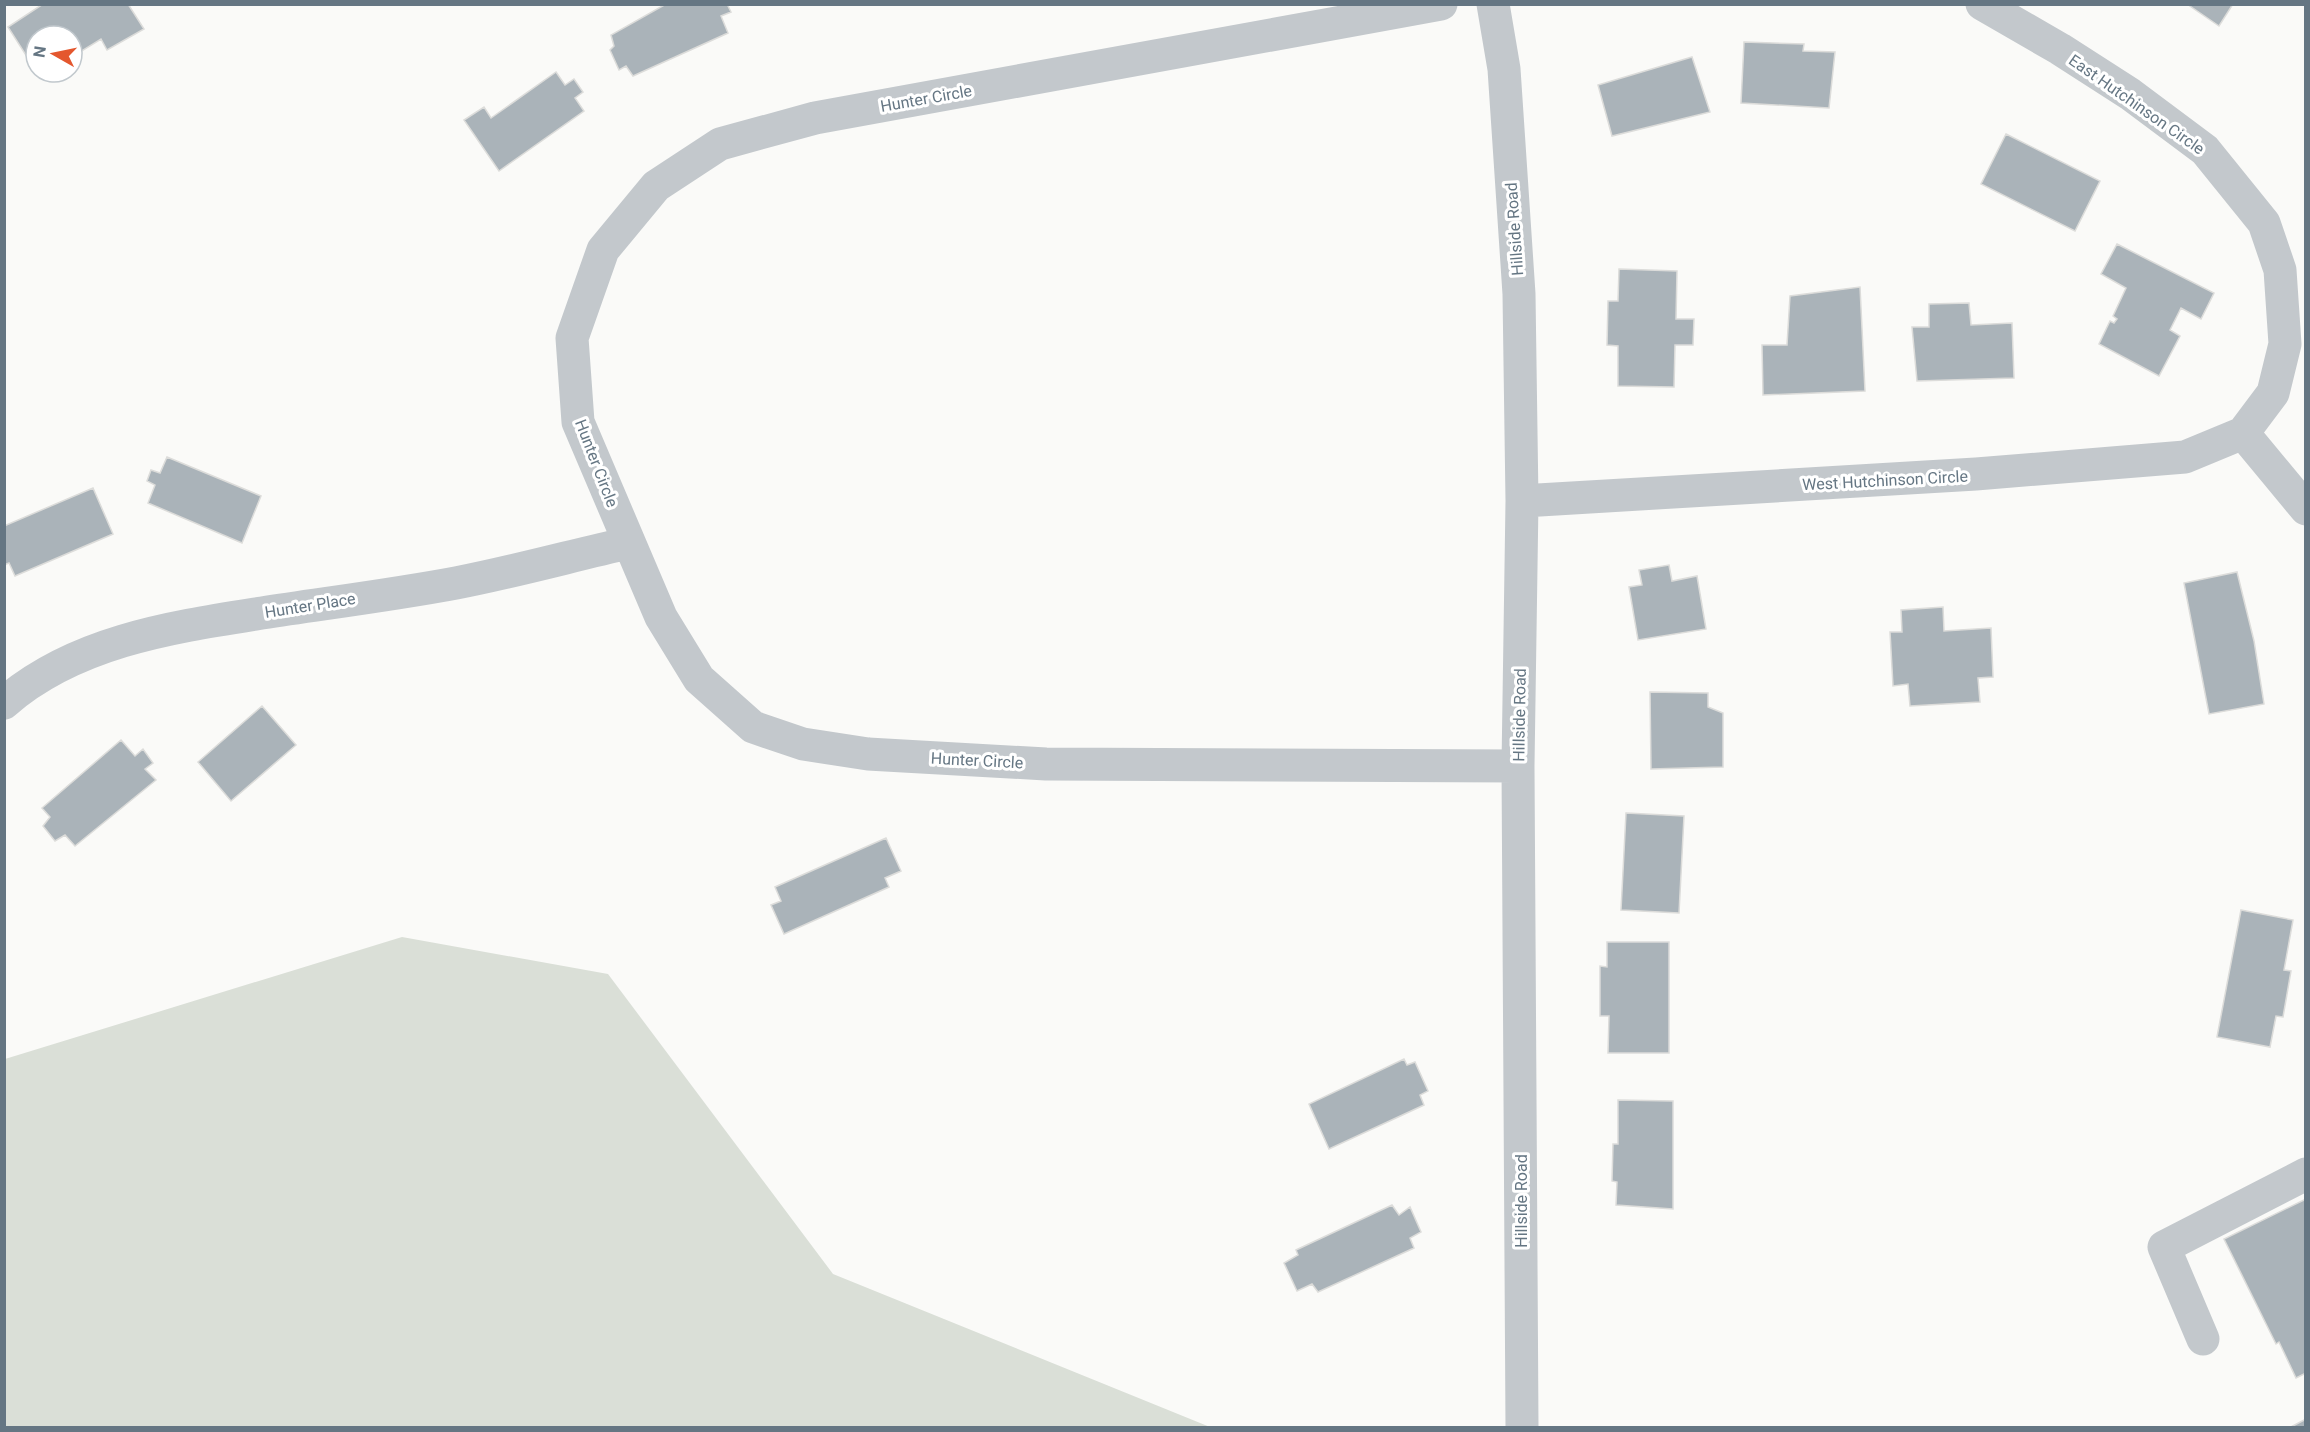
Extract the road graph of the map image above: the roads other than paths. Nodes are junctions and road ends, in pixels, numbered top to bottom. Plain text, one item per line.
1 (1441, 4) edge
2 (1493, 4) edge
3 (1982, 4) edge
4 (2243, 434) junction
5 (1522, 501) junction
6 (2306, 509) edge
7 (628, 543) junction
8 (4, 703) edge
9 (1518, 766) junction
10 (2306, 1174) edge
11 (2203, 1339) dead end
12 (1522, 1428) edge

1 - 7 street, Hunter Circle
2 - 5 street, Hillside Road
3 - 4 street, East Hutchinson Circle
4 - 5 street, West Hutchinson Circle
4 - 6 street
5 - 9 street, Hillside Road
7 - 8 street, Hunter Place
7 - 9 street, Hunter Circle
9 - 12 street, Hillside Road
10 - 11 street

